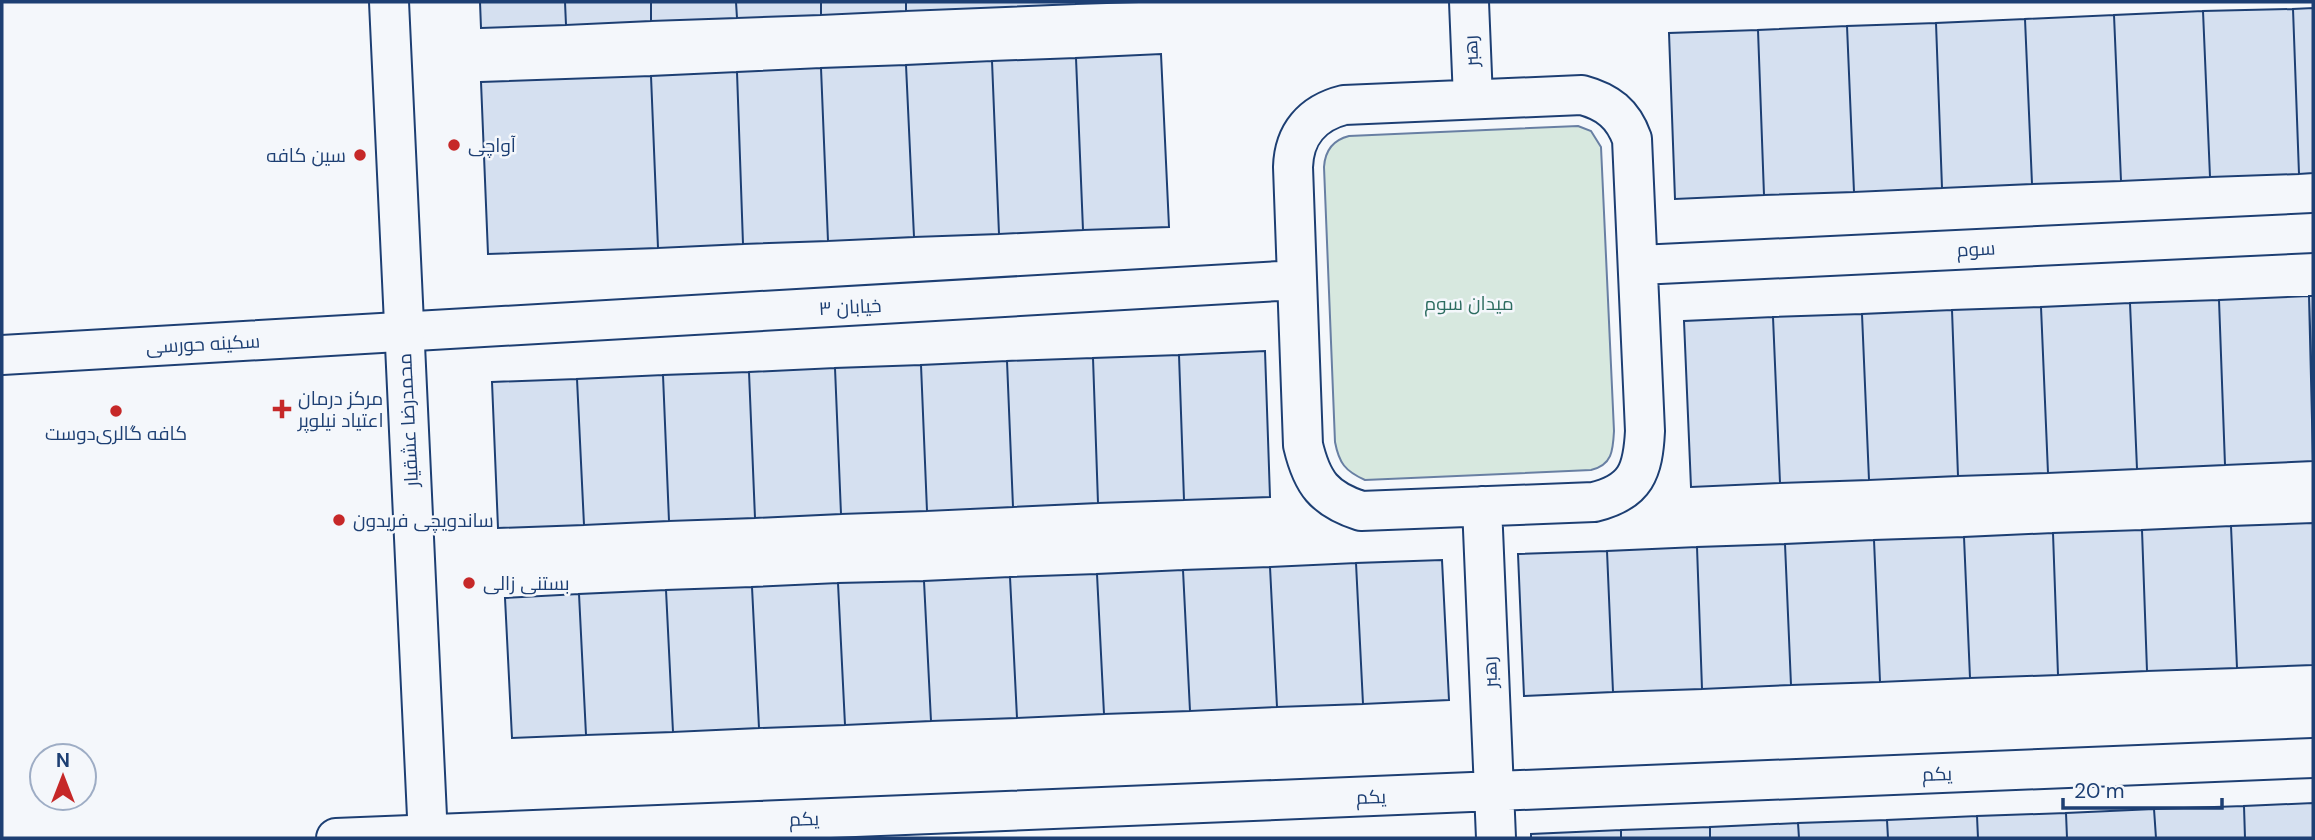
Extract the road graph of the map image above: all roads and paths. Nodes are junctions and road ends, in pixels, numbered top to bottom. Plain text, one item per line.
1 (389, 2) edge
2 (1469, 2) edge
3 (1473, 99) junction
4 (2313, 233) edge
5 (1639, 265) junction
6 (1297, 280) junction
7 (404, 333) junction
8 (2, 355) edge
9 (1482, 506) junction
10 (2313, 758) edge
11 (1495, 792) junction
12 (428, 836) edge
13 (336, 838) edge
14 (1496, 838) edge

1 - 7 street, محمدرضا عشقیار
2 - 3 street, رهبر
3 - 5 street
3 - 6 street
4 - 5 street, سوم
5 - 9 street
6 - 7 street, خیابان ۳
6 - 9 street
7 - 8 street, سکینه حورسی
7 - 12 street, محمدرضا عشقیار
9 - 11 street, رهبر
10 - 11 street, یکم
11 - 12 street, یکم
11 - 14 street, رهبر
12 - 13 street, یکم

